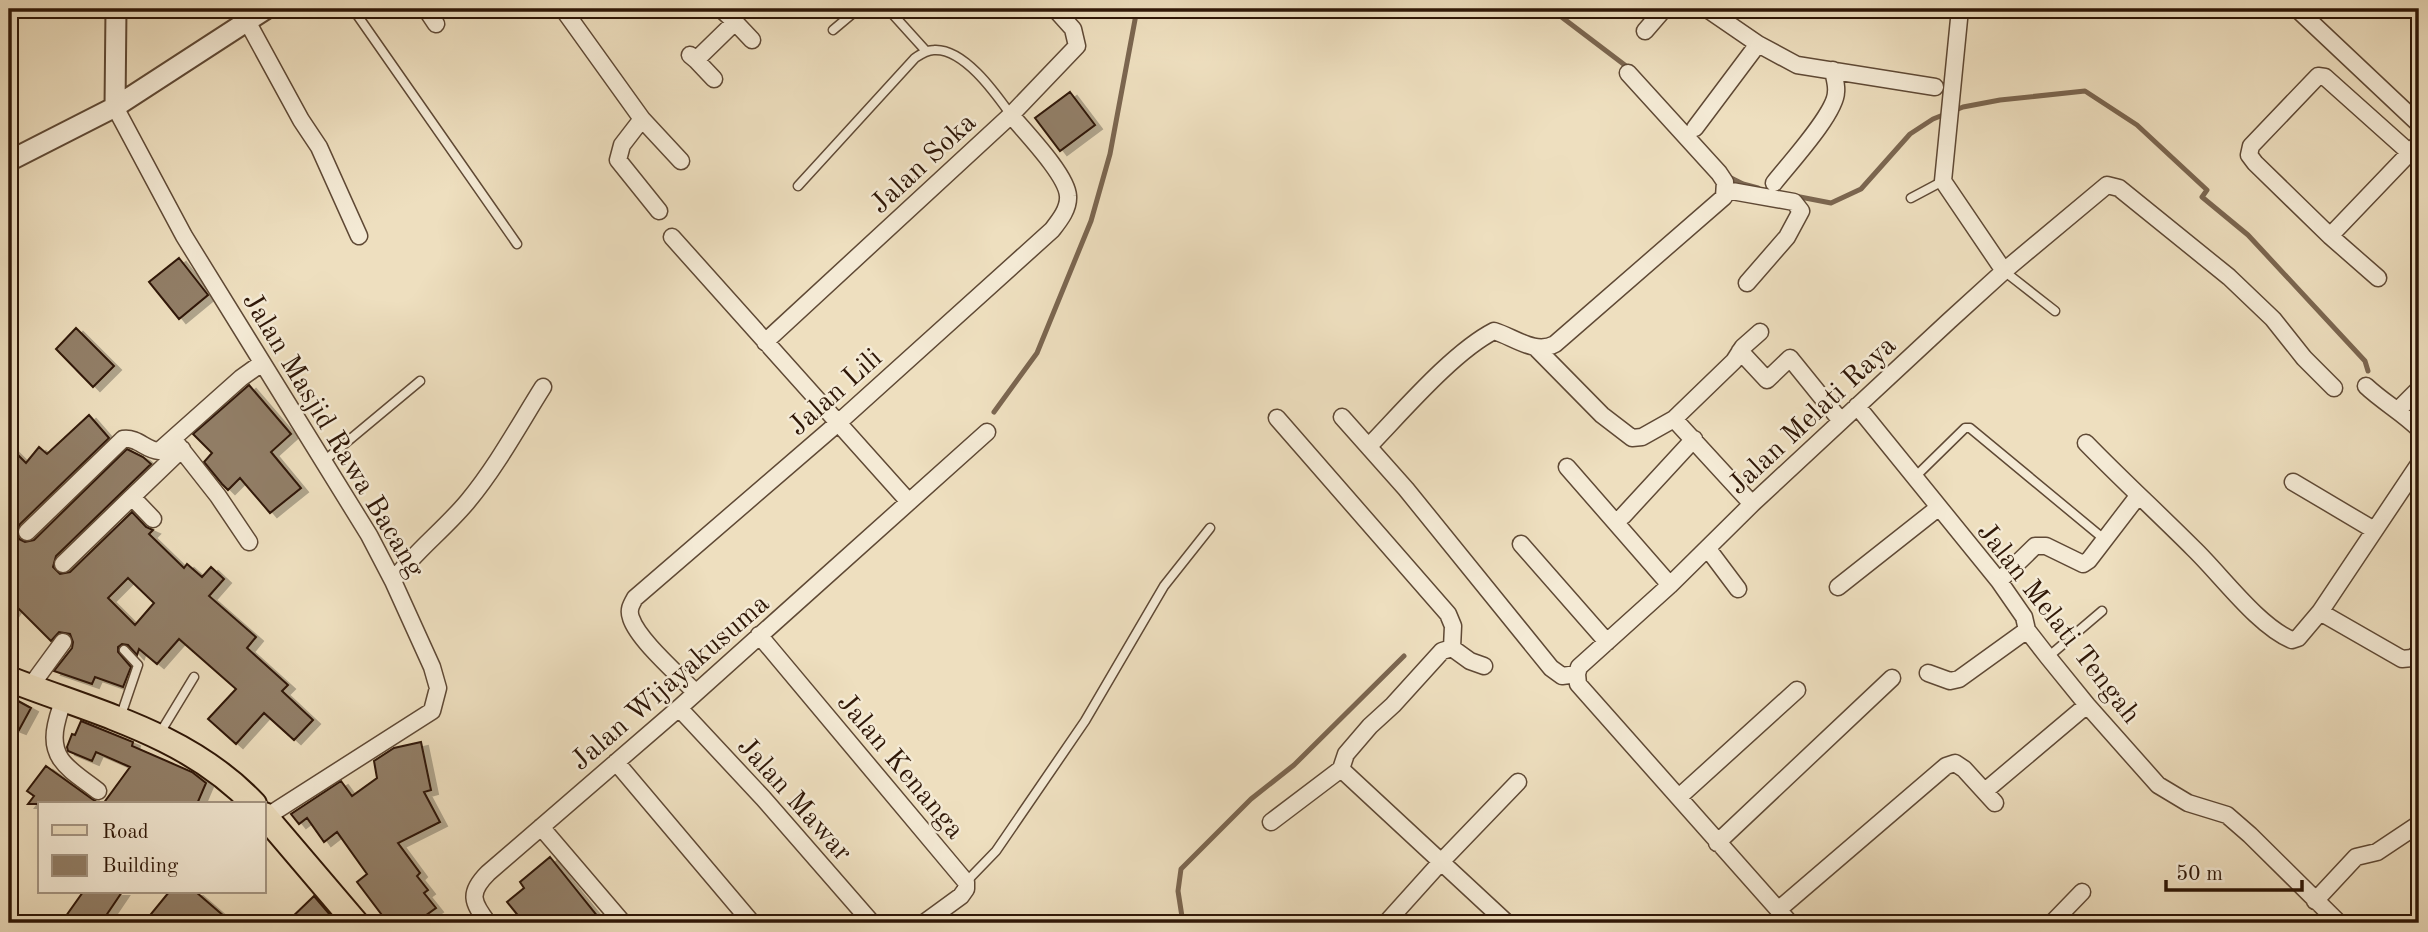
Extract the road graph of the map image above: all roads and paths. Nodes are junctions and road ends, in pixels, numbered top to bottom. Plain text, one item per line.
1 (116, 9) edge
2 (266, 9) edge
3 (353, 9) edge
4 (426, 9) edge
5 (563, 9) edge
6 (721, 9) edge
7 (858, 9) edge
8 (888, 9) edge
9 (1055, 9) edge
10 (1664, 9) edge
11 (1707, 9) edge
12 (1960, 9) edge
13 (2297, 9) edge
14 (247, 21) junction
15 (735, 22) junction
16 (436, 24) dead end
17 (833, 30) dead end
18 (1645, 31) dead end
19 (752, 40) dead end
20 (1758, 44) junction
21 (926, 51) junction
22 (1833, 70) junction
23 (1628, 73) dead end
24 (714, 79) dead end
25 (1935, 88) dead end
26 (115, 107) junction
27 (1011, 116) junction
28 (642, 118) junction
29 (2419, 124) edge
30 (1695, 128) dead end
31 (2415, 148) edge
32 (9, 161) edge
33 (681, 161) dead end
34 (1943, 181) junction
35 (1774, 183) dead end
36 (798, 186) dead end
37 (1726, 190) junction
38 (1911, 198) dead end
39 (659, 211) dead end
40 (359, 236) dead end
41 (2330, 236) junction
42 (672, 237) dead end
43 (517, 244) dead end
44 (2004, 271) junction
45 (2378, 278) dead end
46 (1747, 283) dead end
47 (2055, 311) dead end
48 (1760, 332) dead end
49 (765, 342) junction
50 (1535, 348) junction
51 (1740, 351) junction
52 (262, 363) junction
53 (420, 381) dead end
54 (2367, 386) dead end
55 (543, 387) dead end
56 (2334, 388) dead end
57 (2419, 388) edge
58 (1857, 406) junction
59 (2399, 409) junction
60 (1342, 417) dead end
61 (1277, 418) dead end
62 (1674, 419) junction
63 (1841, 421) junction
64 (838, 423) junction
65 (2419, 429) edge
66 (987, 432) dead end
67 (1694, 439) junction
68 (2086, 443) dead end
69 (178, 445) junction
70 (1369, 446) junction
71 (324, 461) junction
72 (2419, 464) edge
73 (1567, 467) dead end
74 (1915, 477) junction
75 (2293, 482) dead end
76 (2138, 496) junction
77 (132, 497) junction
78 (909, 502) junction
79 (1752, 504) junction
80 (1938, 508) junction
81 (1623, 516) dead end
82 (153, 519) dead end
83 (1210, 528) dead end
84 (2374, 530) junction
85 (27, 532) dead end
86 (2104, 539) junction
87 (249, 542) dead end
88 (1521, 544) dead end
89 (1708, 549) junction
90 (63, 564) dead end
91 (393, 580) junction
92 (1999, 581) junction
93 (1671, 585) junction
94 (1838, 587) dead end
95 (1738, 589) dead end
96 (2102, 611) dead end
97 (2320, 612) junction
98 (2027, 629) junction
99 (758, 635) junction
100 (63, 642) dead end
101 (1606, 642) junction
102 (1452, 648) junction
103 (124, 650) dead end
104 (2419, 653) edge
105 (2048, 657) junction
106 (1484, 666) dead end
107 (1928, 673) dead end
108 (1577, 674) junction
109 (194, 677) dead end
110 (1892, 678) dead end
111 (19, 683) edge
112 (1797, 690) dead end
113 (695, 692) junction
114 (65, 699) junction
115 (125, 705) junction
116 (2087, 705) junction
117 (679, 708) junction
118 (158, 736) junction
119 (616, 762) junction
120 (1341, 769) junction
121 (1518, 782) dead end
122 (98, 791) dead end
123 (1679, 797) junction
124 (252, 802) edge
125 (266, 810) edge
126 (266, 817) edge
127 (1271, 822) dead end
128 (2419, 824) edge
129 (541, 827) junction
130 (1717, 843) junction
131 (1440, 863) junction
132 (966, 883) junction
133 (2082, 892) dead end
134 (2315, 901) junction
135 (1778, 910) junction
136 (356, 923) edge
137 (488, 923) edge
138 (623, 923) edge
139 (752, 923) edge
140 (872, 923) edge
141 (924, 923) edge
142 (1386, 923) edge
143 (1507, 923) edge
144 (1790, 923) edge
145 (2052, 923) edge
146 (2339, 923) edge

1 - 26 street, Jalan Masjid Rawa Bacang
2 - 14 street
3 - 43 lane
4 - 16 street
5 - 28 street
6 - 15 street
7 - 17 lane
8 - 21 lane
9 - 27 street, Jalan Soka
10 - 18 street
11 - 20 street
12 - 34 street
13 - 29 street
14 - 26 street
14 - 40 street
15 - 19 street
15 - 24 street
20 - 22 street
20 - 30 street
21 - 27 lane
21 - 36 lane
22 - 25 street
22 - 35 street
23 - 37 street
26 - 32 street
26 - 52 street, Jalan Masjid Rawa Bacang
27 - 49 street, Jalan Soka
27 - 64 street, Jalan Lili
28 - 33 street
28 - 39 street
31 - 41 street
31 - 41 street
34 - 38 lane
34 - 44 street
37 - 46 street
37 - 50 street
41 - 45 street
42 - 49 street
44 - 47 lane
44 - 56 street, Jalan Melati Raya
44 - 58 street, Jalan Melati Raya
48 - 51 street
49 - 64 street
50 - 62 street
50 - 70 street
51 - 62 street
51 - 63 street
52 - 69 street
52 - 71 street, Jalan Masjid Rawa Bacang
53 - 71 lane
54 - 59 street
55 - 91 street
57 - 59 street
58 - 63 street, Jalan Melati Raya
58 - 74 street, Jalan Melati Tengah
59 - 65 street
60 - 70 street
61 - 102 street
62 - 67 street
63 - 79 street, Jalan Melati Raya
64 - 78 street
64 - 113 street, Jalan Lili
66 - 78 street, Jalan Wijayakusuma
67 - 79 street
67 - 81 street
68 - 76 street
69 - 77 street
69 - 85 street
69 - 87 street
70 - 108 street
71 - 91 street, Jalan Masjid Rawa Bacang
72 - 84 street
73 - 93 street
74 - 80 street, Jalan Melati Tengah
74 - 86 lane
75 - 84 street
76 - 86 street
76 - 97 street
77 - 82 street
77 - 90 street
78 - 99 street, Jalan Wijayakusuma
79 - 89 street, Jalan Melati Raya
80 - 92 street, Jalan Melati Tengah
80 - 94 street
83 - 132 lane
84 - 97 street
86 - 92 street
88 - 101 street
89 - 93 street, Jalan Melati Raya
89 - 95 street
91 - 125 street, Jalan Masjid Rawa Bacang
92 - 98 street, Jalan Melati Tengah
93 - 101 street, Jalan Melati Raya
96 - 105 lane
97 - 104 street
98 - 105 street, Jalan Melati Tengah
98 - 107 street
99 - 113 street, Jalan Wijayakusuma
99 - 132 street, Jalan Kenanga
100 - 111 street
101 - 108 street, Jalan Melati Raya
102 - 106 street
102 - 120 street
103 - 115 lane
105 - 116 street, Jalan Melati Tengah
108 - 123 street
109 - 118 lane
110 - 130 street
111 - 114 main road
112 - 123 street
113 - 117 street, Jalan Wijayakusuma
114 - 115 main road
114 - 122 street
115 - 118 main road
116 - 134 street, Jalan Melati Tengah
116 - 135 street
117 - 119 street, Jalan Wijayakusuma
117 - 140 street, Jalan Mawar
118 - 124 main road
119 - 129 street, Jalan Wijayakusuma
119 - 139 street
120 - 127 street
120 - 131 street
121 - 131 street
123 - 130 street
126 - 136 main road
128 - 134 street
129 - 137 street, Jalan Wijayakusuma
129 - 138 street
130 - 135 street
131 - 142 street
131 - 143 street
132 - 141 street
133 - 145 street
134 - 146 street, Jalan Melati Tengah
135 - 144 street

